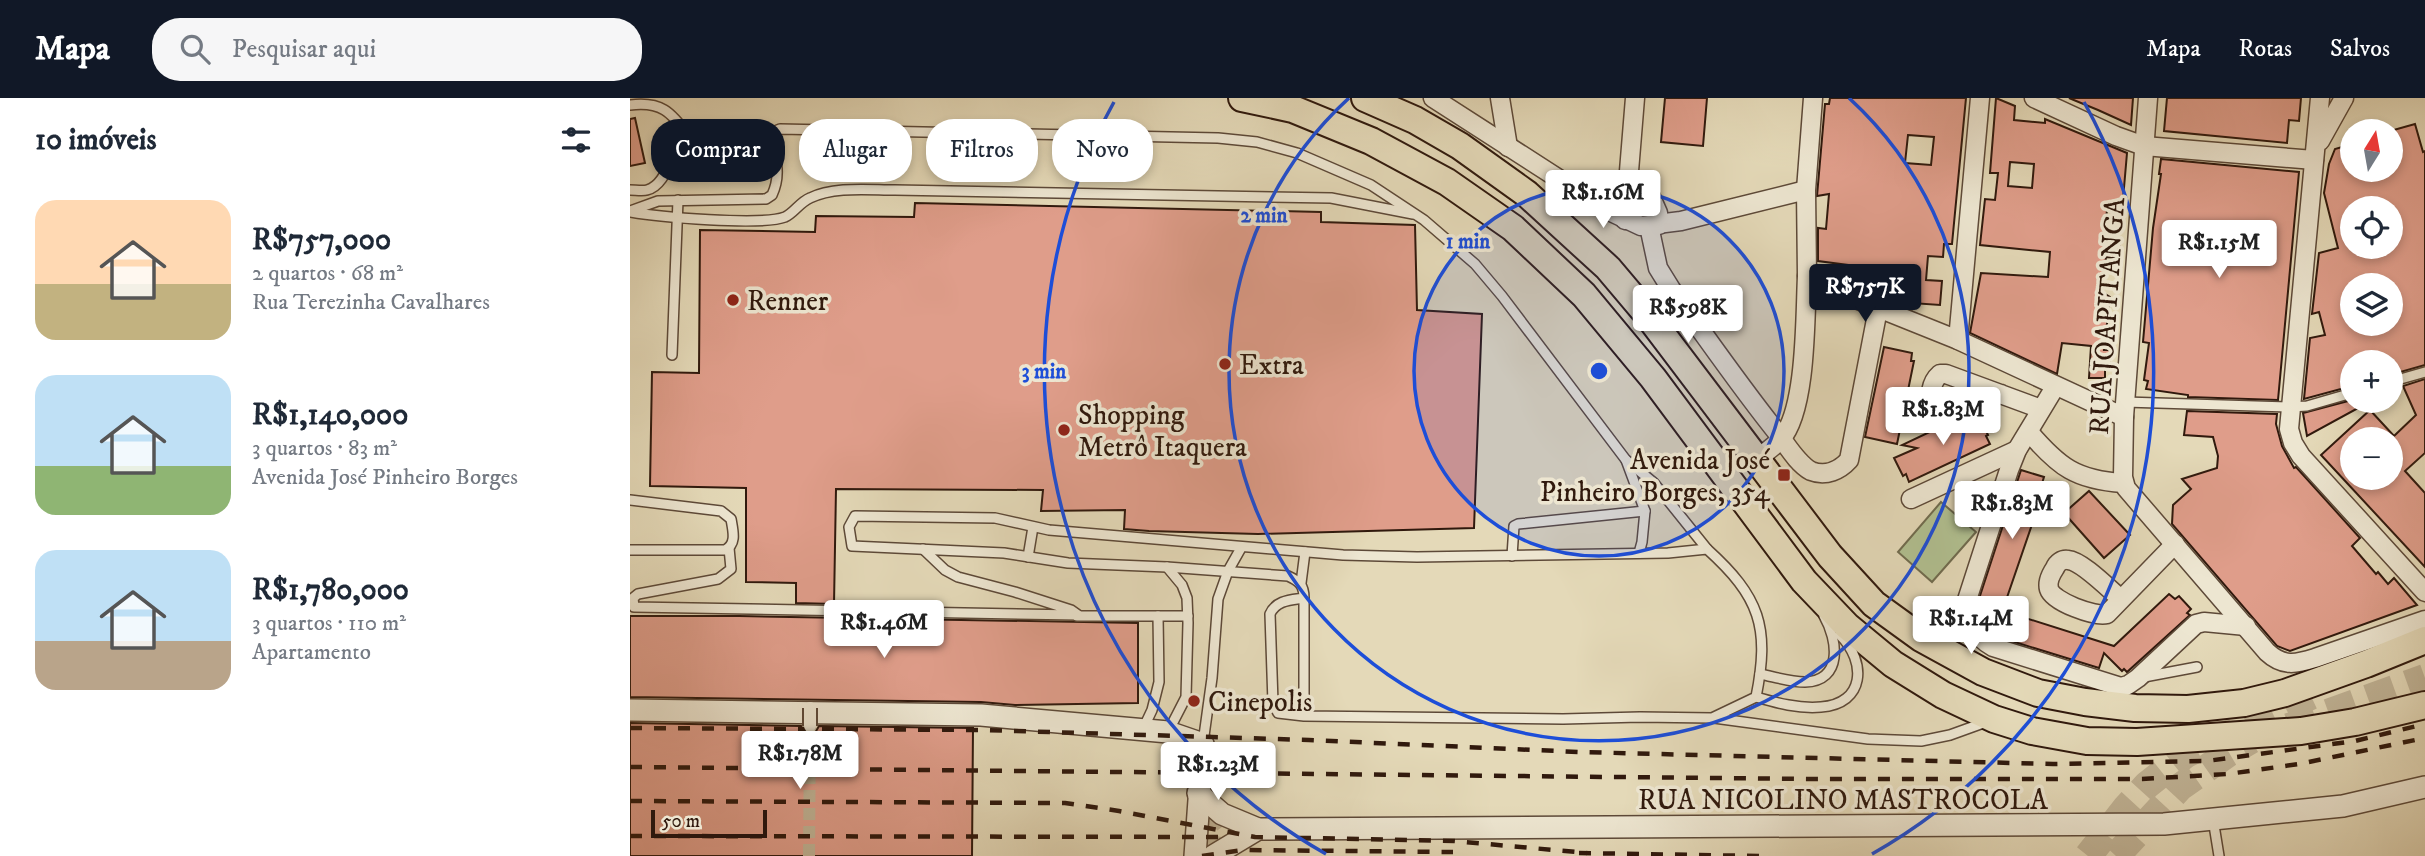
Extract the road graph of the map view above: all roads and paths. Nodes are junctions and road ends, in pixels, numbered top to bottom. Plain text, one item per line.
1 (1242, 98) edge
2 (1365, 98) edge
3 (1433, 98) edge
4 (1500, 98) edge
5 (1635, 98) edge
6 (1813, 98) edge
7 (1980, 98) edge
8 (2034, 98) edge
9 (2148, 98) edge
10 (2320, 98) edge
11 (2344, 98) edge
12 (630, 105) edge
13 (676, 119) edge
14 (785, 130) edge
15 (1508, 146) junction
16 (2144, 146) junction
17 (2315, 155) junction
18 (657, 182) edge
19 (778, 182) edge
20 (630, 190) edge
21 (1806, 190) junction
22 (1628, 194) junction
23 (678, 200) junction
24 (630, 212) edge
25 (1416, 214) junction
26 (679, 218) junction
27 (1625, 220) junction
28 (1654, 225) junction
29 (1807, 282) junction
30 (1878, 309) junction
31 (1958, 340) junction
32 (672, 355) dead end
33 (2425, 372) edge
34 (2403, 378) edge
35 (2055, 387) junction
36 (2001, 394) dead end
37 (2340, 396) edge
38 (2291, 407) junction
39 (2040, 409) junction
40 (2124, 410) junction
41 (2029, 432) junction
42 (1782, 439) junction
43 (2017, 450) junction
44 (1626, 460) junction
45 (1756, 460) junction
46 (2123, 483) junction
47 (1911, 499) dead end
48 (630, 500) edge
49 (1645, 511) junction
50 (1033, 527) junction
51 (2175, 544) junction
52 (729, 548) junction
53 (1241, 548) junction
54 (922, 549) junction
55 (1707, 549) junction
56 (630, 550) edge
57 (1305, 552) junction
58 (1639, 553) junction
59 (1512, 556) junction
60 (1028, 557) junction
61 (1167, 567) junction
62 (1228, 571) junction
63 (1804, 581) junction
64 (1301, 583) junction
65 (2425, 592) edge
66 (1304, 598) junction
67 (2121, 599) dead end
68 (1077, 616) junction
69 (1158, 616) junction
70 (1188, 616) junction
71 (2425, 620) edge
72 (1829, 624) junction
73 (2246, 626) junction
74 (2425, 640) edge
75 (2394, 653) junction
76 (2425, 659) edge
77 (2197, 667) dead end
78 (1760, 674) junction
79 (2138, 678) junction
80 (1756, 697) junction
81 (2419, 704) edge
82 (810, 708) dead end
83 (630, 710) edge
84 (1304, 716) junction
85 (1712, 718) junction
86 (1994, 719) junction
87 (810, 726) tunnel mouth
88 (1143, 729) junction
89 (1168, 732) junction
90 (1203, 744) junction
91 (2425, 787) edge
92 (1198, 793) junction
93 (2213, 819) junction
94 (1258, 830) junction
95 (1195, 856) edge
96 (1213, 856) edge
97 (2219, 856) edge

1 - 63 main road
2 - 45 main road
3 - 15 street
4 - 15 street
5 - 22 street
6 - 21 street
7 - 31 street
8 - 16 street
9 - 16 street, RUA JOAPITANGA
10 - 17 street
11 - 17 street
12 - 13 lane
14 - 25 lane
15 - 27 street
16 - 17 street
16 - 40 street, RUA JOAPITANGA
17 - 38 street
18 - 20 lane
19 - 23 lane
21 - 28 street
21 - 29 street
22 - 27 street
22 - 28 street
23 - 24 lane
23 - 26 lane
24 - 26 lane
25 - 26 lane
25 - 44 lane
26 - 32 lane
27 - 28 street
28 - 42 street
29 - 30 street
29 - 42 street
30 - 31 street
30 - 42 street
31 - 35 street
33 - 34 lane
35 - 39 street
35 - 40 street
36 - 39 street
37 - 38 lane
38 - 40 lane
38 - 65 street
39 - 41 street
40 - 46 street, RUA JOAPITANGA
41 - 43 street
41 - 46 street
42 - 45 street
43 - 47 street
43 - 79 street
44 - 49 lane
44 - 55 lane
45 - 75 main road
46 - 51 street
48 - 52 lane
49 - 58 lane
49 - 59 lane
50 - 53 lane
50 - 54 lane
50 - 60 lane
51 - 67 street
51 - 73 street
52 - 56 lane
52 - 68 lane
53 - 57 lane
53 - 62 lane
54 - 60 lane
54 - 68 lane
55 - 58 lane
55 - 78 lane
57 - 59 lane
57 - 64 lane
58 - 59 lane
60 - 61 lane
61 - 62 lane
61 - 70 lane
62 - 64 lane
62 - 90 lane
63 - 72 lane
63 - 86 main road
64 - 66 lane
66 - 84 lane
66 - 84 lane
68 - 69 lane
69 - 70 lane
69 - 88 lane
70 - 89 lane
71 - 73 street
72 - 78 lane
72 - 80 lane
73 - 79 street
74 - 75 main road
75 - 76 main road
77 - 79 lane
78 - 80 lane
80 - 85 lane
81 - 86 main road
82 - 87 street, bridge
83 - 88 street
84 - 85 lane
85 - 86 lane
88 - 89 street
89 - 90 street
90 - 92 street
91 - 93 street, RUA NICOLINO MASTROCOLA
92 - 94 street, RUA NICOLINO MASTROCOLA
92 - 95 street
93 - 94 street, RUA NICOLINO MASTROCOLA
93 - 97 lane
94 - 96 street, RUA NICOLINO MASTROCOLA

